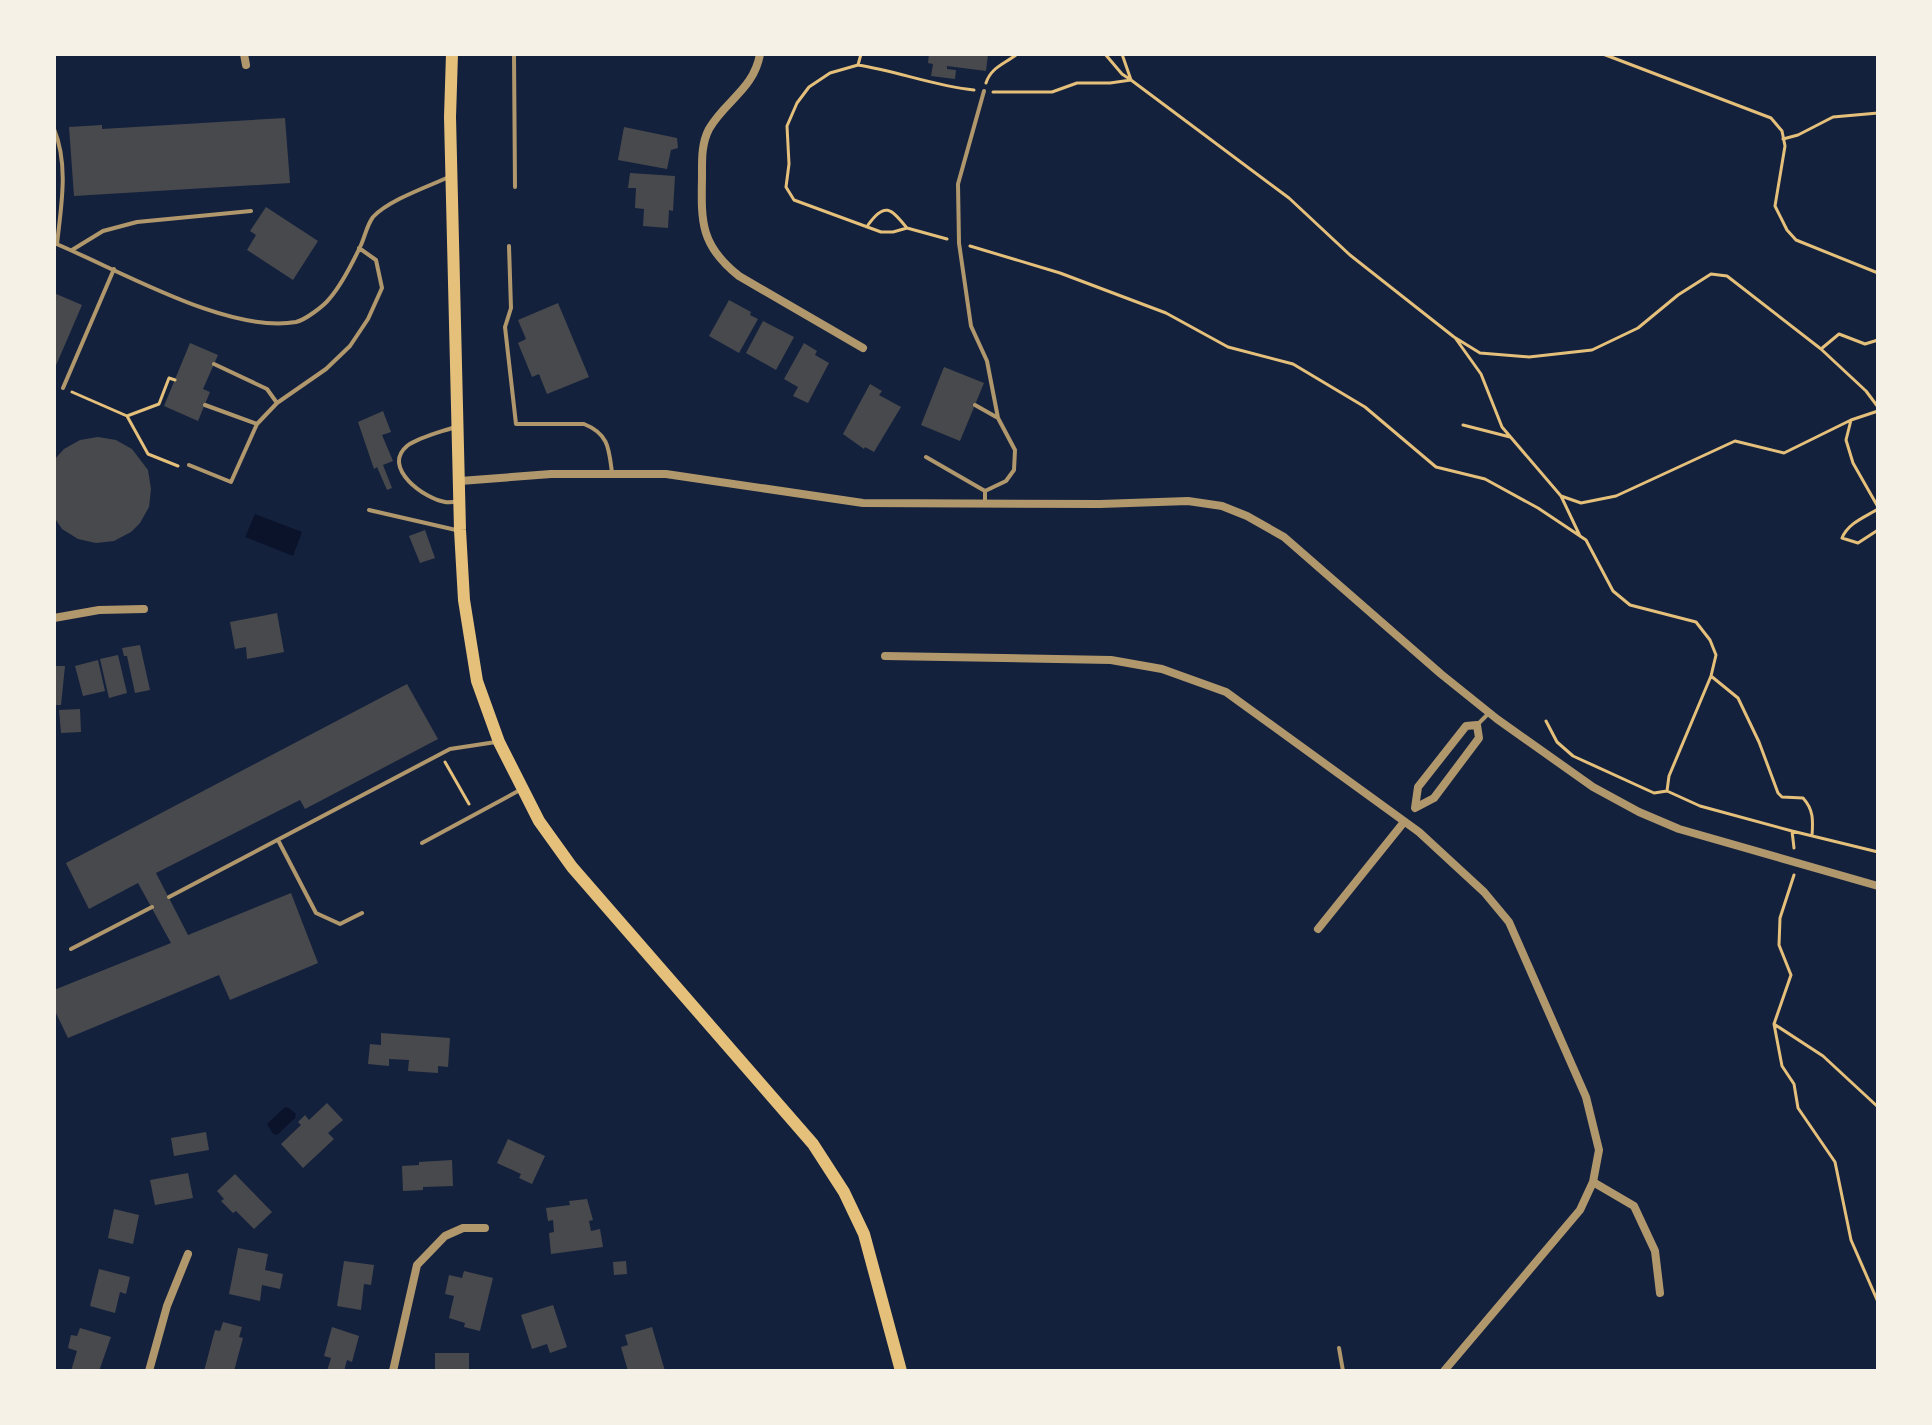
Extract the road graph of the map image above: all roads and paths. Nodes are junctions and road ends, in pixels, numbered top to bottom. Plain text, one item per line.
1 (244, 54) edge
2 (452, 54) edge
3 (514, 54) edge
4 (760, 54) edge
5 (861, 54) edge
6 (1017, 54) edge
7 (1105, 54) edge
8 (1122, 54) edge
9 (1603, 54) edge
10 (246, 65) dead end
11 (858, 65) junction
12 (1131, 80) junction
13 (984, 91) junction
14 (1878, 113) edge
15 (54, 129) edge
16 (1783, 139) junction
17 (451, 176) junction
18 (515, 187) dead end
19 (251, 211) dead end
20 (868, 225) junction
21 (907, 228) junction
22 (55, 243) edge
23 (959, 243) junction
24 (509, 246) dead end
25 (359, 248) junction
26 (72, 250) junction
27 (114, 269) junction
28 (1878, 273) edge
29 (1454, 337) junction
30 (1878, 340) edge
31 (863, 348) dead end
32 (1821, 349) junction
33 (214, 364) dead end
34 (175, 380) dead end
35 (63, 388) joint
36 (277, 403) junction
37 (205, 405) dead end
38 (975, 405) dead end
39 (1878, 409) edge
40 (127, 416) junction
41 (998, 418) junction
42 (1851, 420) junction
43 (257, 424) junction
44 (459, 425) junction
45 (1463, 425) dead end
46 (1510, 437) junction
47 (926, 457) dead end
48 (189, 465) joint
49 (612, 473) junction
50 (460, 481) junction
51 (985, 491) junction
52 (1561, 496) junction
53 (461, 501) junction
54 (985, 504) junction
55 (1878, 508) edge
56 (369, 510) dead end
57 (460, 530) junction
58 (1878, 530) edge
59 (1580, 537) junction
60 (144, 609) dead end
61 (54, 618) edge
62 (885, 656) dead end
63 (1711, 676) junction
64 (1489, 713) junction
65 (1546, 721) dead end
66 (1477, 725) junction
67 (499, 742) junction
68 (441, 754) junction
69 (522, 788) junction
70 (1667, 791) junction
71 (1415, 808) junction
72 (475, 814) junction
73 (1404, 822) junction
74 (1792, 831) junction
75 (1812, 836) junction
76 (278, 840) junction
77 (422, 843) dead end
78 (1878, 852) edge
79 (1796, 864) junction
80 (1878, 886) edge
81 (169, 897) dead end
82 (152, 907) dead end
83 (362, 913) dead end
84 (1318, 929) dead end
85 (71, 949) dead end
86 (1774, 1024) junction
87 (1878, 1107) edge
88 (1593, 1182) junction
89 (485, 1228) dead end
90 (188, 1254) dead end
91 (1660, 1293) dead end
92 (1878, 1302) edge
93 (1339, 1348) dead end
94 (149, 1371) edge
95 (393, 1371) edge
96 (901, 1371) edge
97 (1343, 1371) edge
98 (1444, 1371) edge

1 - 10 street
2 - 17 main road
3 - 18 lane
4 - 31 street
5 - 11 path
6 - 13 path
7 - 12 path
8 - 12 path
9 - 16 path
11 - 13 path
11 - 20 path
12 - 13 path
12 - 29 path
13 - 23 lane
14 - 16 path
15 - 22 lane
16 - 28 path
17 - 25 lane
17 - 44 main road
19 - 26 lane
20 - 21 path
20 - 21 path
21 - 23 path
22 - 26 lane
23 - 41 lane
23 - 59 path
24 - 49 lane
25 - 27 lane
25 - 36 lane
26 - 27 lane
27 - 35 lane
29 - 32 path
29 - 46 path
30 - 32 path
32 - 39 path
33 - 36 lane
34 - 40 path
35 - 40 path
36 - 43 lane
37 - 43 lane
38 - 41 lane
39 - 42 path
40 - 48 path
41 - 51 lane
42 - 52 path
42 - 55 path
43 - 48 lane
44 - 50 main road
44 - 53 lane
45 - 46 path
46 - 52 path
47 - 51 lane
49 - 50 street
49 - 54 street
50 - 53 main road
51 - 54 lane
52 - 59 path
53 - 57 main road
54 - 64 street
55 - 58 path
56 - 57 lane
57 - 67 main road
59 - 63 path
60 - 61 street
62 - 73 street
63 - 70 path
63 - 75 path
64 - 66 lane
64 - 79 street
65 - 70 path
66 - 71 street
66 - 71 street
67 - 68 lane
67 - 69 main road
68 - 72 path
68 - 76 lane
69 - 72 lane
69 - 96 main road
70 - 74 path
71 - 73 lane
72 - 77 lane
73 - 84 street
73 - 88 street
74 - 75 path
74 - 79 path
75 - 78 path
76 - 81 lane
76 - 83 lane
79 - 80 street
79 - 86 path
82 - 85 lane
86 - 87 path
86 - 92 path
88 - 91 street
88 - 98 street
89 - 95 street
90 - 94 street
93 - 97 lane

